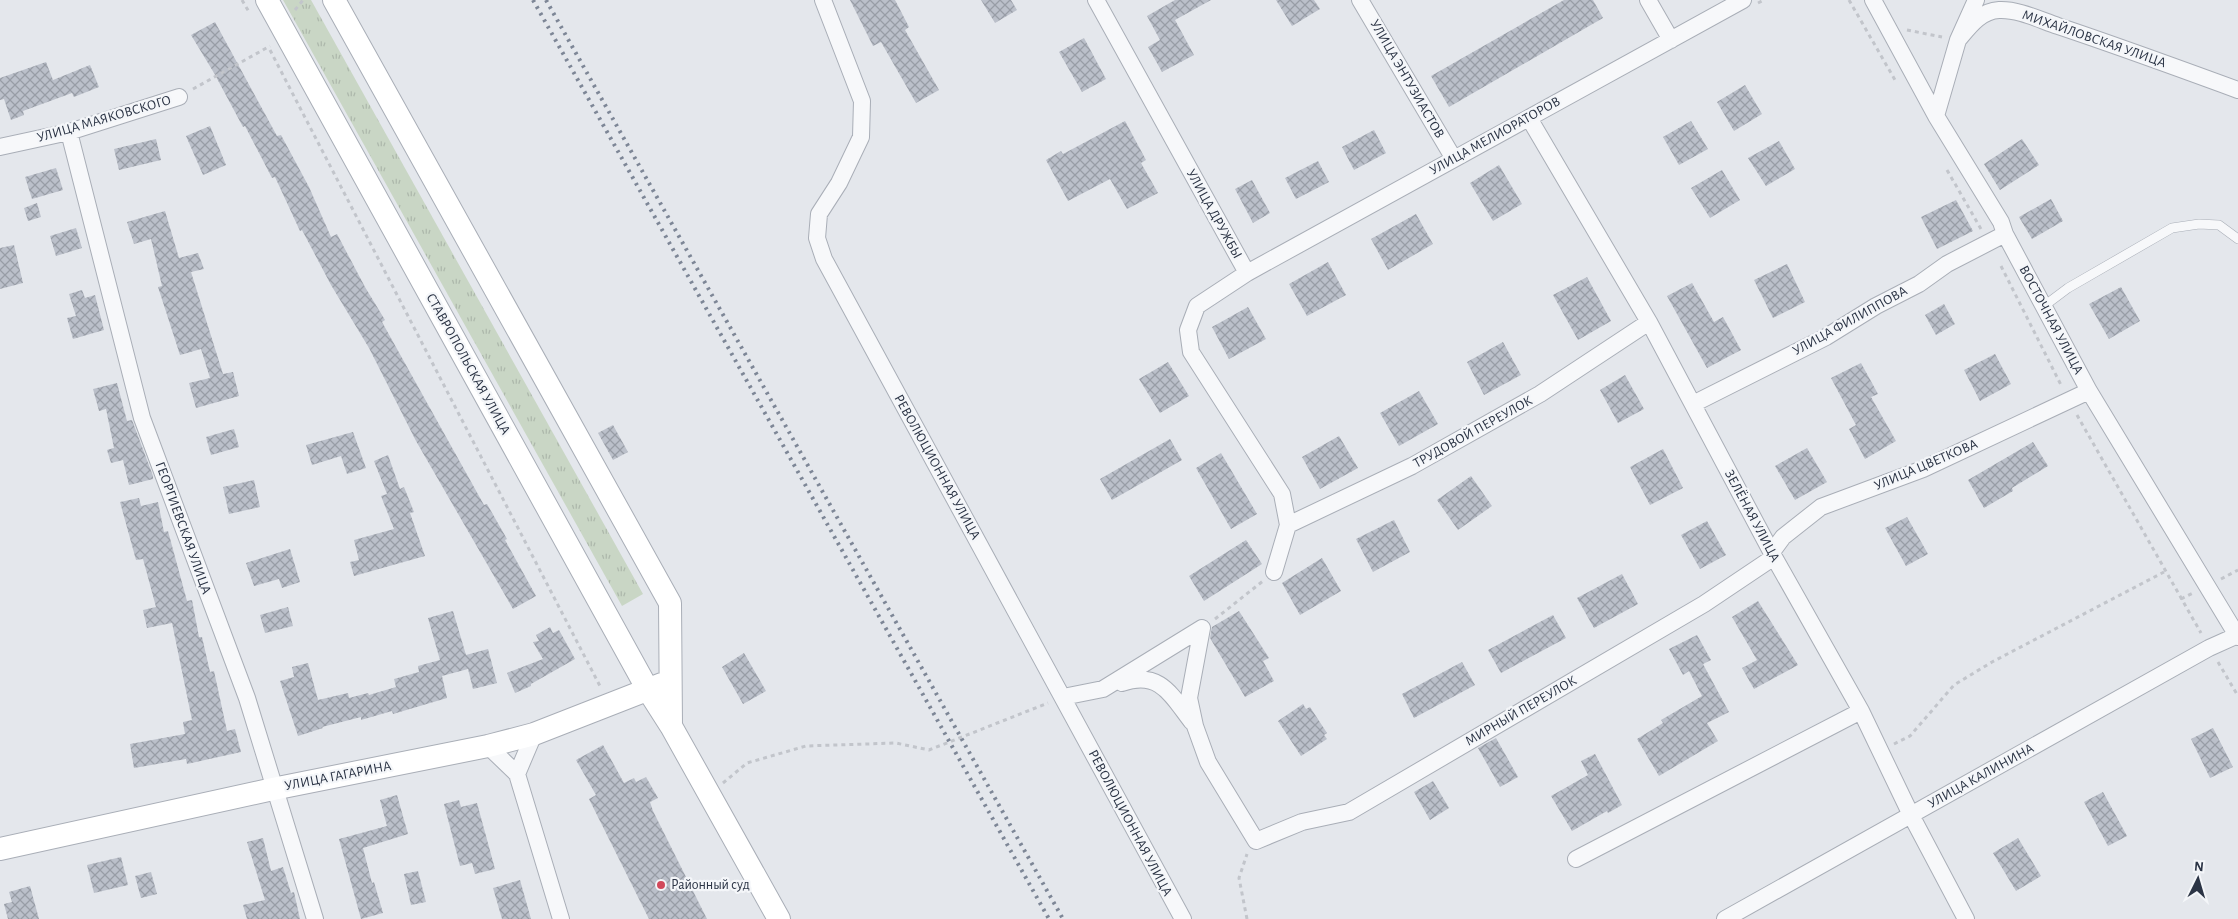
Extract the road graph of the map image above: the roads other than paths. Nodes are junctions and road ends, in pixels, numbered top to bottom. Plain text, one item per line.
1 (266, 0) edge
2 (334, 0) edge
3 (823, 0) edge
4 (1096, 0) edge
5 (1360, 0) edge
6 (1648, 0) edge
7 (1743, 0) edge
8 (1873, 0) edge
9 (1976, 0) edge
10 (1671, 40) junction
11 (1958, 40) junction
12 (2238, 90) edge
13 (179, 97) road end
14 (1936, 116) junction
15 (1529, 118) junction
16 (69, 132) junction
17 (0, 147) edge
18 (1454, 159) junction
19 (2005, 234) junction
20 (2238, 239) edge
21 (1247, 272) junction
22 (2044, 306) junction
23 (1649, 322) junction
24 (2089, 391) junction
25 (1693, 404) junction
26 (1288, 525) junction
27 (1773, 555) junction
28 (1274, 572) road end
29 (2238, 635) edge
30 (670, 681) junction
31 (648, 690) junction
32 (1103, 690) junction
33 (1063, 697) junction
34 (1861, 711) junction
35 (671, 726) junction
36 (1195, 726) junction
37 (534, 734) junction
38 (488, 746) junction
39 (517, 774) junction
40 (274, 789) junction
41 (1911, 815) junction
42 (0, 849) edge
43 (1576, 859) dead end
44 (315, 919) edge
45 (561, 919) edge
46 (779, 919) edge
47 (1183, 919) edge
48 (1725, 919) edge
49 (1966, 919) edge

1 - 31 main road, СТАВРОПОЛЬСКАЯ УЛИЦА
2 - 30 main road, СТАВРОПОЛЬСКАЯ УЛИЦА
3 - 33 street, РЕВОЛЮЦИОННАЯ УЛИЦА
4 - 21 street, УЛИЦА ДРУЖБЫ
5 - 18 street, УЛИЦА ЭНТУЗИАСТОВ
6 - 10 street
7 - 10 street, УЛИЦА МЕЛИОРАТОРОВ
8 - 14 street, ВОСТОЧНАЯ УЛИЦА
9 - 11 street
10 - 15 street, УЛИЦА МЕЛИОРАТОРОВ
11 - 12 street, МИХАЙЛОВСКАЯ УЛИЦА
11 - 14 street
13 - 16 street, УЛИЦА МАЯКОВСКОГО
14 - 19 street, ВОСТОЧНАЯ УЛИЦА
15 - 18 street, УЛИЦА МЕЛИОРАТОРОВ
15 - 23 street, ЗЕЛЁНАЯ УЛИЦА
16 - 17 street, УЛИЦА МАЯКОВСКОГО
16 - 40 street, ГЕОРГИЕВСКАЯ УЛИЦА
18 - 21 street, УЛИЦА МЕЛИОРАТОРОВ
19 - 22 street, ВОСТОЧНАЯ УЛИЦА
19 - 25 street, УЛИЦА ФИЛИППОВА
20 - 22 lane
21 - 26 street, УЛИЦА ДРУЖБЫ
22 - 24 street, ВОСТОЧНАЯ УЛИЦА
23 - 25 street, ЗЕЛЁНАЯ УЛИЦА
23 - 26 street, ТРУДОВОЙ ПЕРЕУЛОК
24 - 27 street, УЛИЦА ЦВЕТКОВА
24 - 29 street, ВОСТОЧНАЯ УЛИЦА
25 - 27 street, ЗЕЛЁНАЯ УЛИЦА
26 - 28 street, УЛИЦА ДРУЖБЫ
27 - 34 street, ЗЕЛЁНАЯ УЛИЦА
27 - 36 street, МИРНЫЙ ПЕРЕУЛОК
29 - 41 street, УЛИЦА КАЛИНИНА
30 - 31 main road, УЛИЦА ГАГАРИНА
30 - 35 main road, СТАВРОПОЛЬСКАЯ УЛИЦА
31 - 35 main road, СТАВРОПОЛЬСКАЯ УЛИЦА
31 - 37 main road, УЛИЦА ГАГАРИНА
32 - 33 street
32 - 36 street
32 - 36 street
33 - 47 street, РЕВОЛЮЦИОННАЯ УЛИЦА
34 - 41 street, ЗЕЛЁНАЯ УЛИЦА
34 - 43 street
35 - 46 main road, СТАВРОПОЛЬСКАЯ УЛИЦА
37 - 38 main road, УЛИЦА ГАГАРИНА
37 - 39 street
38 - 39 street
38 - 40 main road, УЛИЦА ГАГАРИНА
39 - 45 street
40 - 42 main road, УЛИЦА ГАГАРИНА
40 - 44 street, ГЕОРГИЕВСКАЯ УЛИЦА
41 - 48 street, УЛИЦА КАЛИНИНА
41 - 49 street, ЗЕЛЁНАЯ УЛИЦА

